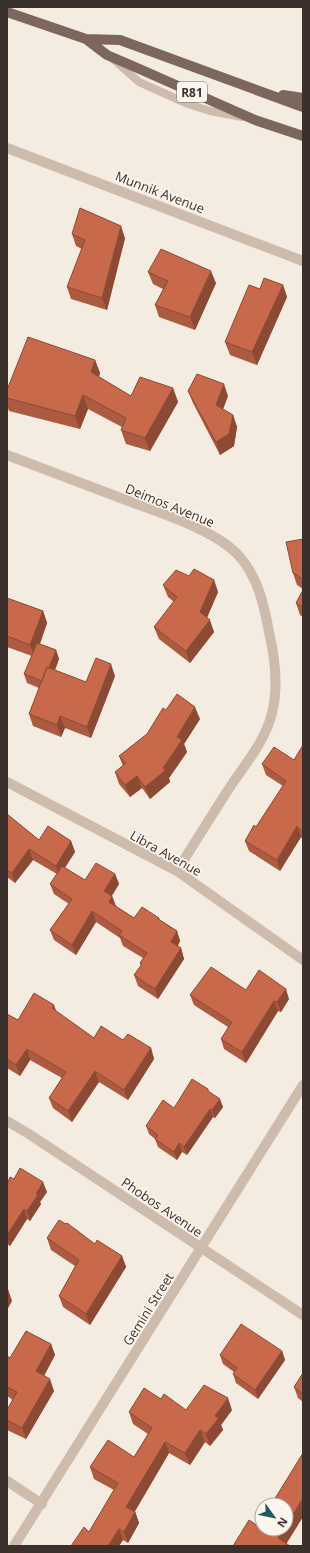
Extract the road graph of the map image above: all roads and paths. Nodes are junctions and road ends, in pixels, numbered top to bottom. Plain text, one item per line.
1 (7, 12) edge
2 (86, 39) junction
3 (265, 93) junction
4 (303, 98) edge
5 (303, 107) edge
6 (303, 136) edge
7 (7, 148) edge
8 (303, 261) edge
9 (7, 455) edge
10 (7, 782) edge
11 (177, 871) junction
12 (303, 960) edge
13 (303, 1086) edge
14 (7, 1121) edge
15 (202, 1249) junction
16 (303, 1315) edge
17 (7, 1481) edge
18 (42, 1504) junction
19 (14, 1546) edge

1 - 2 main road, R81
2 - 3 main road, R81
2 - 6 main road, R81
3 - 4 main road
3 - 5 main road, R81
7 - 8 street, Munnik Avenue
9 - 11 street, Deimos Avenue
10 - 11 street, Libra Avenue
11 - 12 street, Libra Avenue
13 - 15 street, Gemini Street
14 - 15 street, Phobos Avenue
15 - 16 street, Phobos Avenue
15 - 18 street, Gemini Street
17 - 18 street
18 - 19 street, Gemini Street

